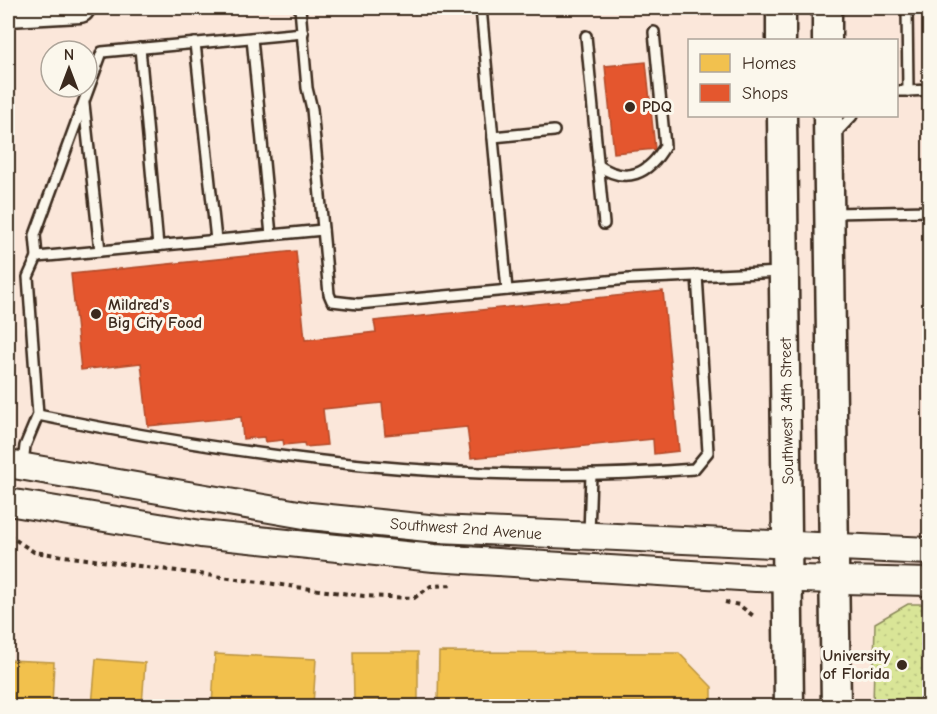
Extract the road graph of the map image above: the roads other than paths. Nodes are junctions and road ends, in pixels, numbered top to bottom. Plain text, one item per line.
1 (80, 8) edge
2 (300, 8) edge
3 (481, 8) edge
4 (781, 8) edge
5 (827, 8) edge
6 (907, 8) edge
7 (8, 12) edge
8 (654, 32) dead end
9 (303, 33) junction
10 (586, 36) dead end
11 (252, 38) junction
12 (781, 39) edge
13 (827, 39) edge
14 (195, 43) junction
15 (140, 48) junction
16 (930, 90) edge
17 (898, 91) edge
18 (908, 91) junction
19 (84, 101) junction
20 (782, 117) edge
21 (828, 117) edge
22 (851, 117) edge
23 (554, 131) dead end
24 (493, 137) junction
25 (829, 144) junction
26 (598, 165) junction
27 (930, 210) edge
28 (829, 213) junction
29 (604, 224) dead end
30 (323, 230) junction
31 (271, 235) junction
32 (216, 240) junction
33 (158, 246) junction
34 (100, 251) junction
35 (37, 257) junction
36 (784, 272) junction
37 (697, 275) junction
38 (507, 290) junction
39 (38, 415) junction
40 (15, 465) edge
41 (591, 474) junction
42 (13, 503) edge
43 (589, 536) junction
44 (789, 545) junction
45 (834, 547) junction
46 (930, 551) edge
47 (789, 579) junction
48 (835, 581) junction
49 (930, 582) edge
50 (789, 706) edge
51 (836, 706) edge

1 - 7 main road
2 - 9 lane
3 - 24 lane
4 - 12 main road
5 - 13 main road
6 - 18 lane
8 - 26 lane
9 - 11 lane
9 - 30 lane
10 - 26 lane
11 - 14 lane
11 - 31 lane
14 - 15 lane
14 - 32 lane
15 - 19 lane
15 - 33 lane
16 - 18 lane
17 - 18 lane
19 - 34 lane
19 - 35 lane
20 - 36 main road, Southwest 34th Street
21 - 25 main road
22 - 25 lane
23 - 24 lane
24 - 38 lane
25 - 28 main road
26 - 29 lane
27 - 28 lane
28 - 45 main road
30 - 31 lane
30 - 38 lane
31 - 32 lane
32 - 33 lane
33 - 34 lane
34 - 35 lane
35 - 39 lane
36 - 37 lane
36 - 44 main road, Southwest 34th Street
37 - 38 lane
37 - 41 lane
39 - 40 lane
39 - 41 lane
40 - 42 main road
40 - 43 main road, Southwest 2nd Avenue
41 - 43 lane
42 - 47 main road, Southwest 2nd Avenue
43 - 44 main road, Southwest 2nd Avenue
44 - 45 main road, Southwest 2nd Avenue
44 - 47 main road, Southwest 34th Street
45 - 46 main road, Southwest 2nd Avenue
45 - 48 main road
47 - 48 main road, Southwest 2nd Avenue
47 - 50 main road, Southwest 34th Street
48 - 49 main road, Southwest 2nd Avenue
48 - 51 main road

